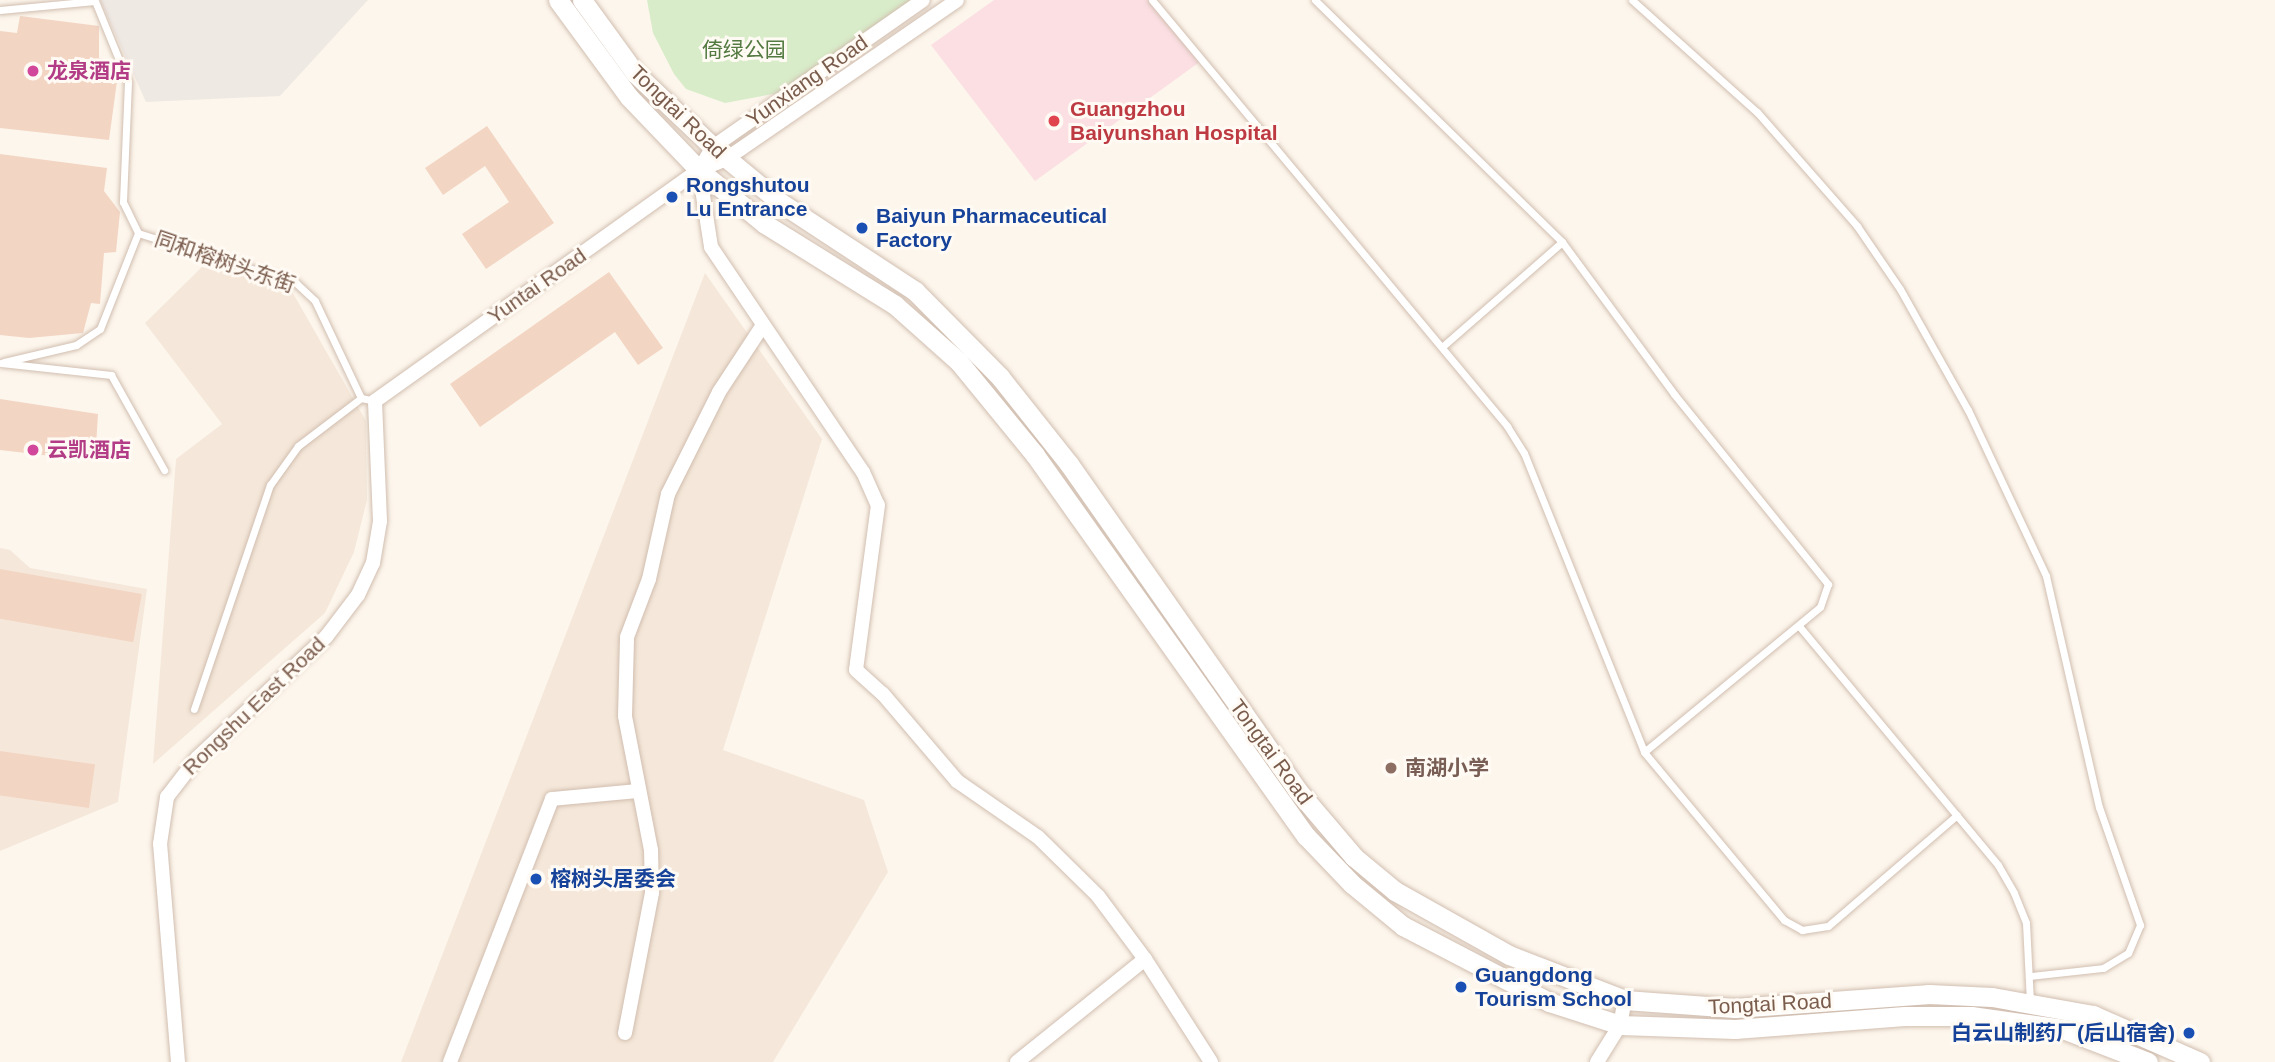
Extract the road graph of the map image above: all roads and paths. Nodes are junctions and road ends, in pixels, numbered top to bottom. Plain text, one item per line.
1 (558, 0) edge
2 (582, 0) edge
3 (923, 0) edge
4 (957, 0) edge
5 (1152, 0) edge
6 (1315, 0) edge
7 (1632, 0) edge
8 (0, 10) edge
9 (720, 153) junction
10 (699, 170) junction
11 (138, 233) junction
12 (1562, 242) junction
13 (763, 325) junction
14 (1442, 347) junction
15 (1, 363) edge
16 (368, 399) junction
17 (164, 470) dead end
18 (1799, 626) junction
19 (194, 709) dead end
20 (1644, 752) junction
21 (639, 791) junction
22 (1957, 816) junction
23 (1145, 959) junction
24 (2030, 976) junction
25 (1625, 1000) junction
26 (2030, 1002) junction
27 (1620, 1025) junction
28 (625, 1033) dead end
29 (178, 1062) edge
30 (450, 1062) edge
31 (1017, 1062) edge
32 (1211, 1062) edge
33 (1597, 1062) edge
34 (2148, 1062) edge
35 (2200, 1062) edge

1 - 10 main road, Tongtai Road
2 - 9 main road, Tongtai Road
3 - 9 street, Yunxiang Road
4 - 9 street, Yunxiang Road
5 - 14 lane
6 - 12 lane
7 - 24 lane
8 - 11 lane, 同和榕树头东街
9 - 10 street, Yuntai Road
9 - 25 main road, Tongtai Road
10 - 13 street
10 - 16 street, Yuntai Road
10 - 27 main road, Tongtai Road
11 - 15 lane
11 - 16 lane, 同和榕树头东街
12 - 14 lane
12 - 18 lane
13 - 21 street
13 - 23 street
14 - 20 lane
15 - 17 lane
16 - 19 lane
16 - 29 street, Rongshu East Road
18 - 20 lane
18 - 22 lane
20 - 22 lane
21 - 28 street
21 - 30 street
22 - 24 lane
23 - 31 street
23 - 32 street
24 - 26 lane
25 - 26 main road, Tongtai Road
25 - 27 street
26 - 35 main road, Tongtai Road
27 - 33 street
27 - 34 main road, Tongtai Road

